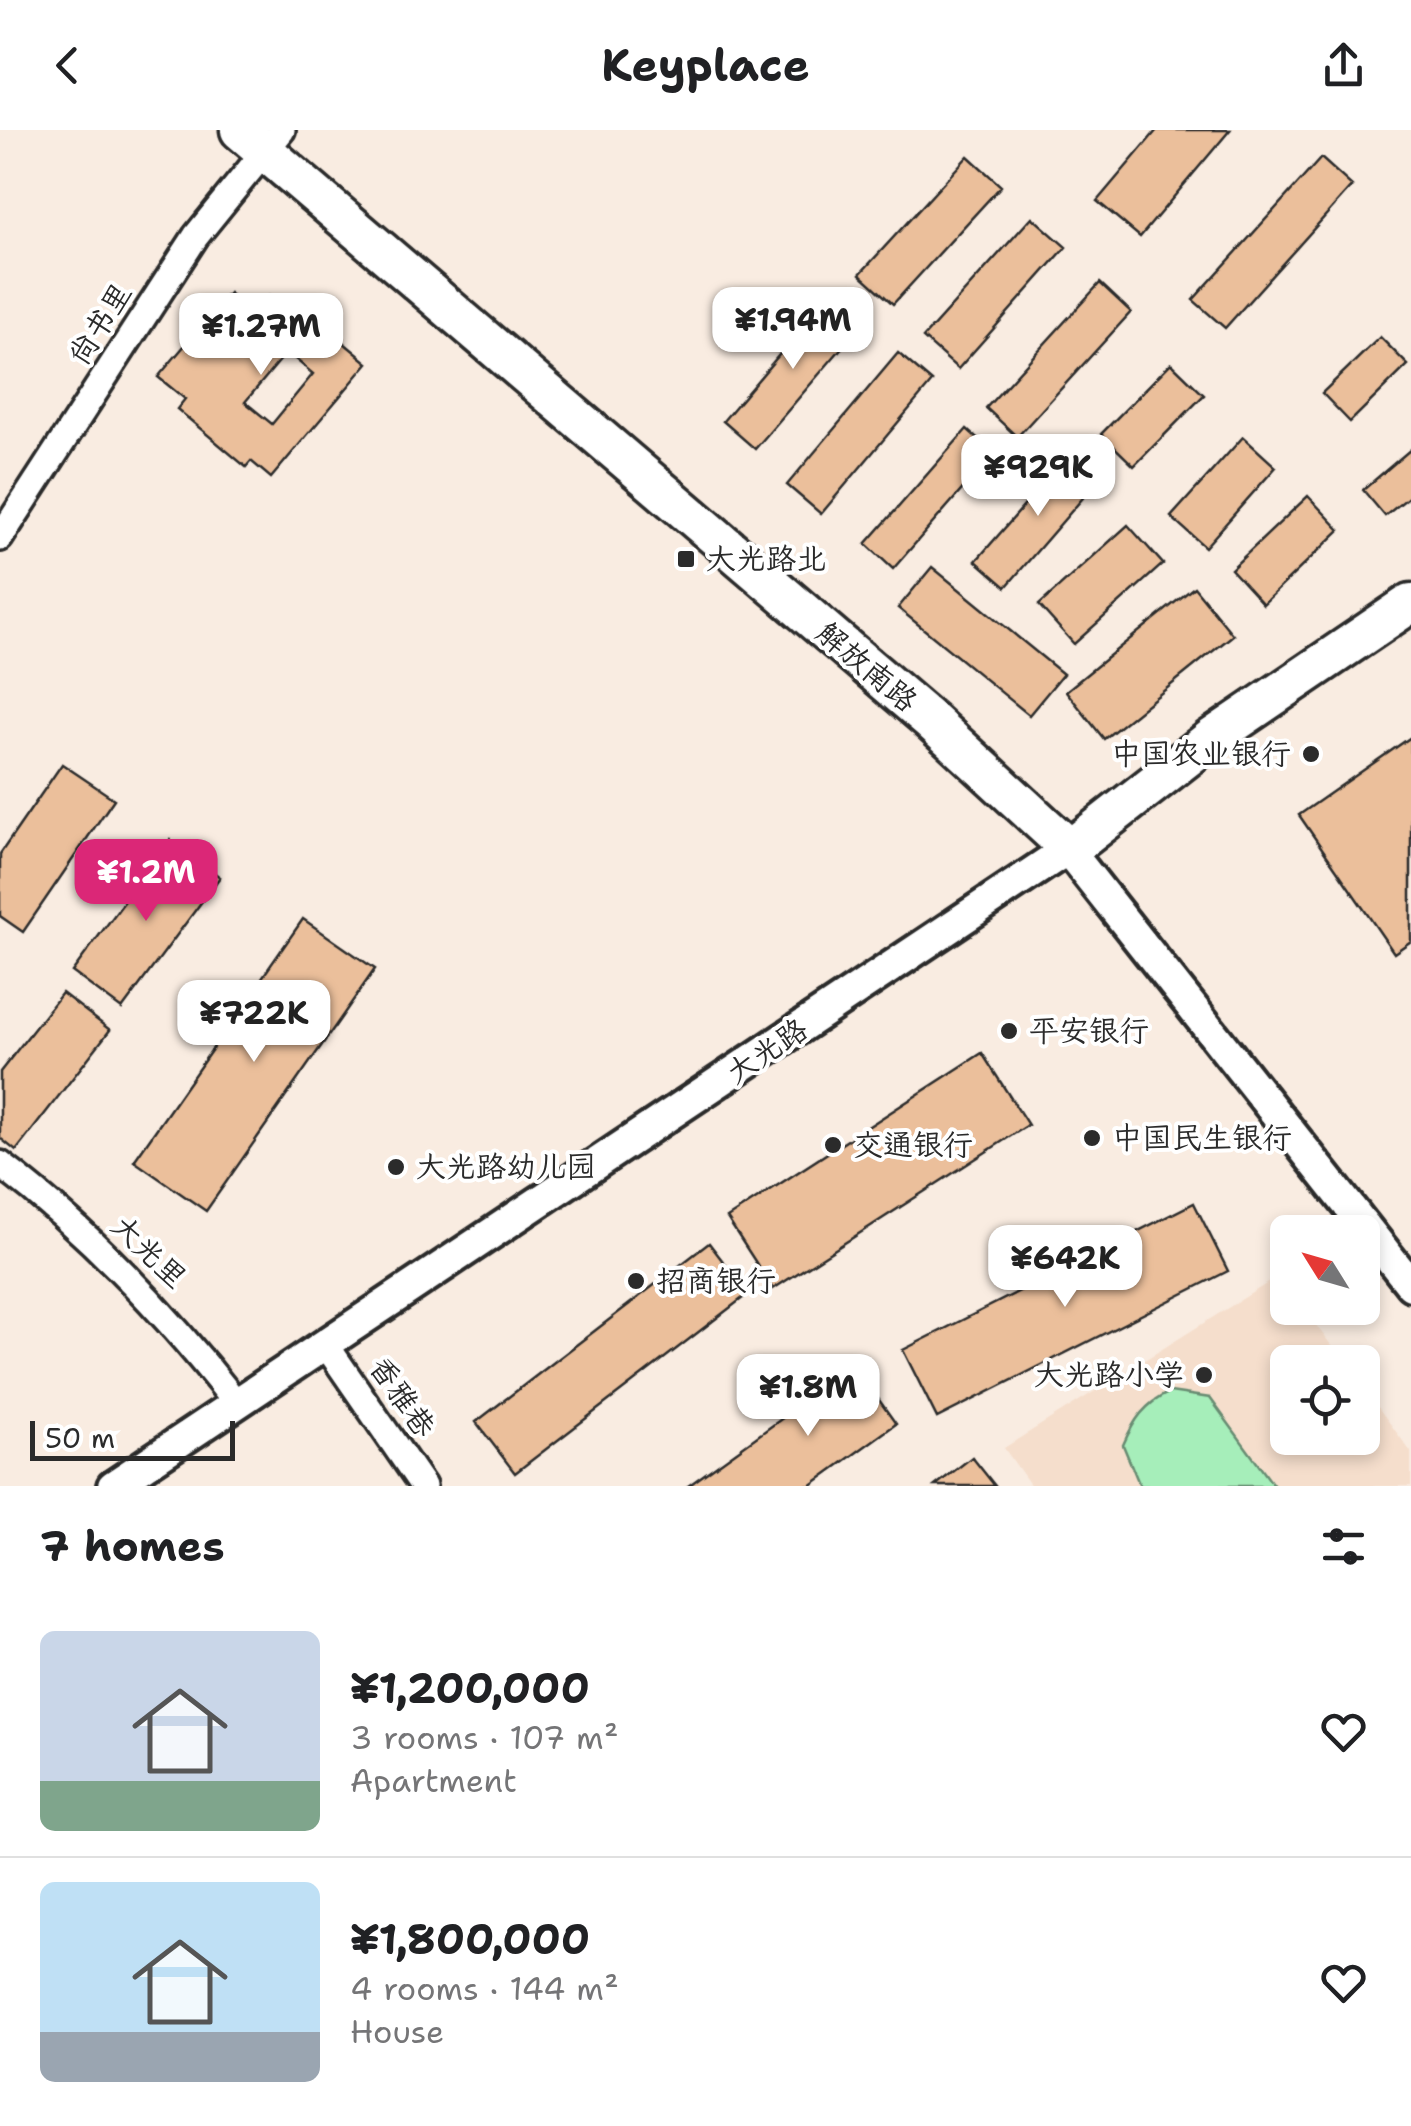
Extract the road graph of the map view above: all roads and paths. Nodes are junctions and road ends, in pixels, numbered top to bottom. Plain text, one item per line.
1 (240, 130) edge
2 (273, 141) edge
3 (0, 538) edge
4 (1411, 603) edge
5 (1070, 849) junction
6 (0, 1164) edge
7 (1411, 1285) edge
8 (326, 1344) junction
9 (236, 1404) junction
10 (112, 1486) edge
11 (424, 1486) edge

1 - 2 street, 解放南路
2 - 3 street, 尚书里
2 - 5 street, 解放南路
4 - 5 street, 大光路
5 - 7 street, 解放南路
5 - 8 street, 大光路
6 - 9 street, 大光里
8 - 9 street, 大光路
8 - 11 street, 香雅巷
9 - 10 street, 大光路

